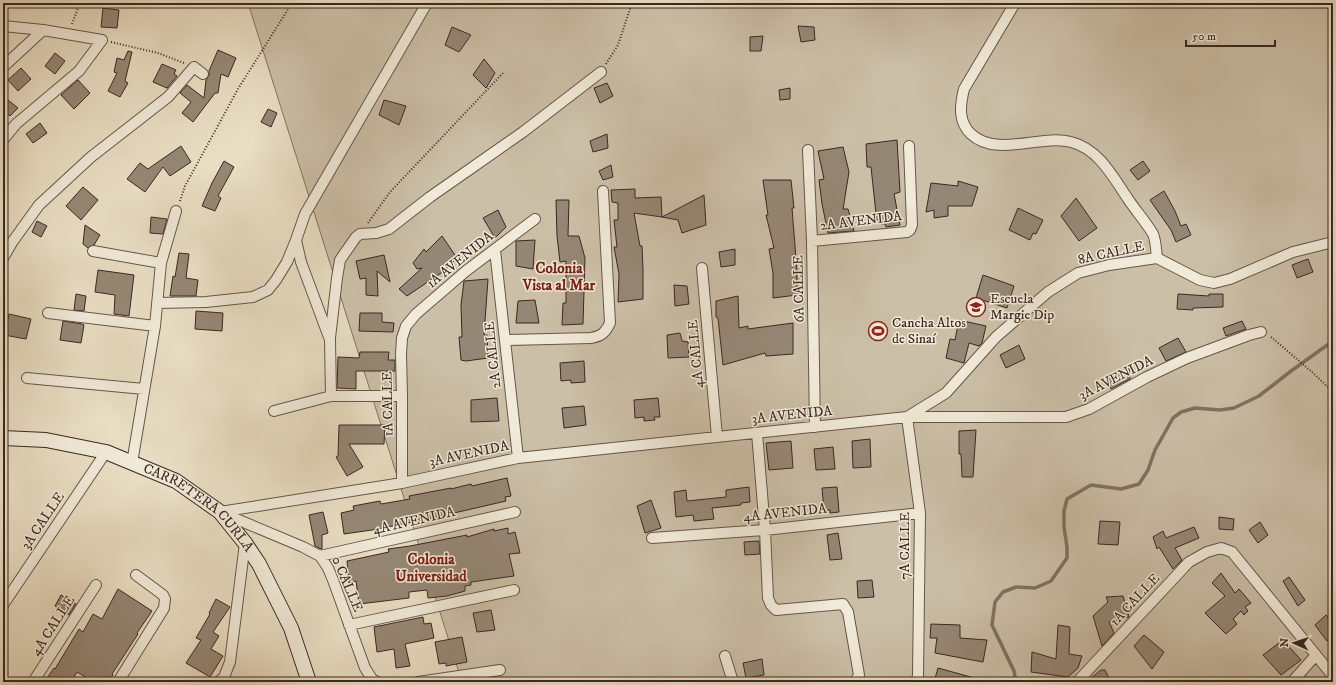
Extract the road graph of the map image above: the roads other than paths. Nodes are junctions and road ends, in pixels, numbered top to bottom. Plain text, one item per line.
1 (427, 3) edge
2 (1015, 3) edge
3 (3, 26) edge
4 (43, 30) junction
5 (3, 67) edge
6 (601, 72) road end
7 (203, 74) dead end
8 (3, 140) edge
9 (910, 146) dead end
10 (808, 150) dead end
11 (603, 191) dead end
12 (176, 211) road end
13 (535, 219) dead end
14 (296, 240) junction
15 (812, 241) junction
16 (1333, 242) edge
17 (495, 250) junction
18 (93, 251) dead end
19 (3, 258) edge
20 (1157, 258) junction
21 (161, 264) junction
22 (702, 268) dead end
23 (157, 303) junction
24 (48, 313) dead end
25 (155, 326) junction
26 (406, 326) joint
27 (1261, 332) road end
28 (330, 340) junction
29 (506, 340) junction
30 (27, 378) dead end
31 (144, 389) junction
32 (331, 396) junction
33 (402, 396) junction
34 (274, 411) dead end
35 (907, 417) junction
36 (815, 427) junction
37 (757, 433) junction
38 (717, 437) junction
39 (3, 438) edge
40 (106, 452) junction
41 (518, 458) junction
42 (132, 463) junction
43 (402, 483) junction
44 (220, 512) junction
45 (515, 512) dead end
46 (920, 513) junction
47 (765, 530) junction
48 (652, 538) dead end
49 (245, 543) junction
50 (320, 556) junction
51 (136, 575) dead end
52 (96, 585) dead end
53 (514, 590) dead end
54 (3, 605) edge
55 (349, 624) junction
56 (1316, 655) junction
57 (726, 656) dead end
58 (500, 670) dead end
59 (1333, 676) edge
60 (463, 679) edge
61 (917, 679) edge
62 (375, 680) edge
63 (33, 682) edge
64 (118, 682) edge
65 (218, 682) edge
66 (309, 682) edge
67 (418, 682) edge
68 (733, 682) edge
69 (856, 682) edge
70 (1077, 682) edge
71 (1292, 682) edge

1 - 14 street
2 - 20 street
3 - 4 street
4 - 5 street
4 - 8 street
6 - 28 street
7 - 19 street
9 - 15 street, 2A AVENIDA
10 - 15 street, 6A CALLE
11 - 29 street
12 - 21 street
13 - 17 street, 1A AVENIDA
14 - 23 street
14 - 28 street
15 - 36 street, 6A CALLE
16 - 20 street
17 - 26 street, 1A AVENIDA
17 - 29 street, 2A CALLE
18 - 21 street
20 - 35 street, 8A CALLE
21 - 23 street
22 - 38 street, 4A CALLE
23 - 25 street
24 - 25 street
25 - 31 street
26 - 33 street, 1A CALLE
27 - 35 street, 3A AVENIDA
28 - 32 street
29 - 41 street, 2A CALLE
30 - 31 street
31 - 42 street
32 - 33 street
32 - 34 street
33 - 43 street, 1A CALLE
35 - 36 street, 3A AVENIDA
35 - 46 street, 7A CALLE
36 - 37 street, 3A AVENIDA
37 - 38 street, 3A AVENIDA
37 - 47 street
38 - 41 street, 3A AVENIDA
39 - 40 main road, CARRETERA CURLA
40 - 42 main road, CARRETERA CURLA
40 - 54 street, 3A CALLE
41 - 43 street, 3A AVENIDA
42 - 44 main road, CARRETERA CURLA
43 - 44 street, 3A AVENIDA
44 - 49 main road, CARRETERA CURLA
44 - 50 street, 0 CALLE
45 - 50 street, 4A AVENIDA
46 - 47 street, 4A AVENIDA
46 - 61 street, 7A CALLE
47 - 48 street, 4A AVENIDA
47 - 69 street
49 - 65 street
49 - 66 main road, CARRETERA CURLA
50 - 55 street, 0 CALLE
51 - 64 street
52 - 63 street, 4A CALLE
53 - 55 street
55 - 62 street, 0 CALLE
56 - 59 street
56 - 70 street, 1A CALLE
56 - 71 street
57 - 68 street
58 - 60 street
60 - 67 street

